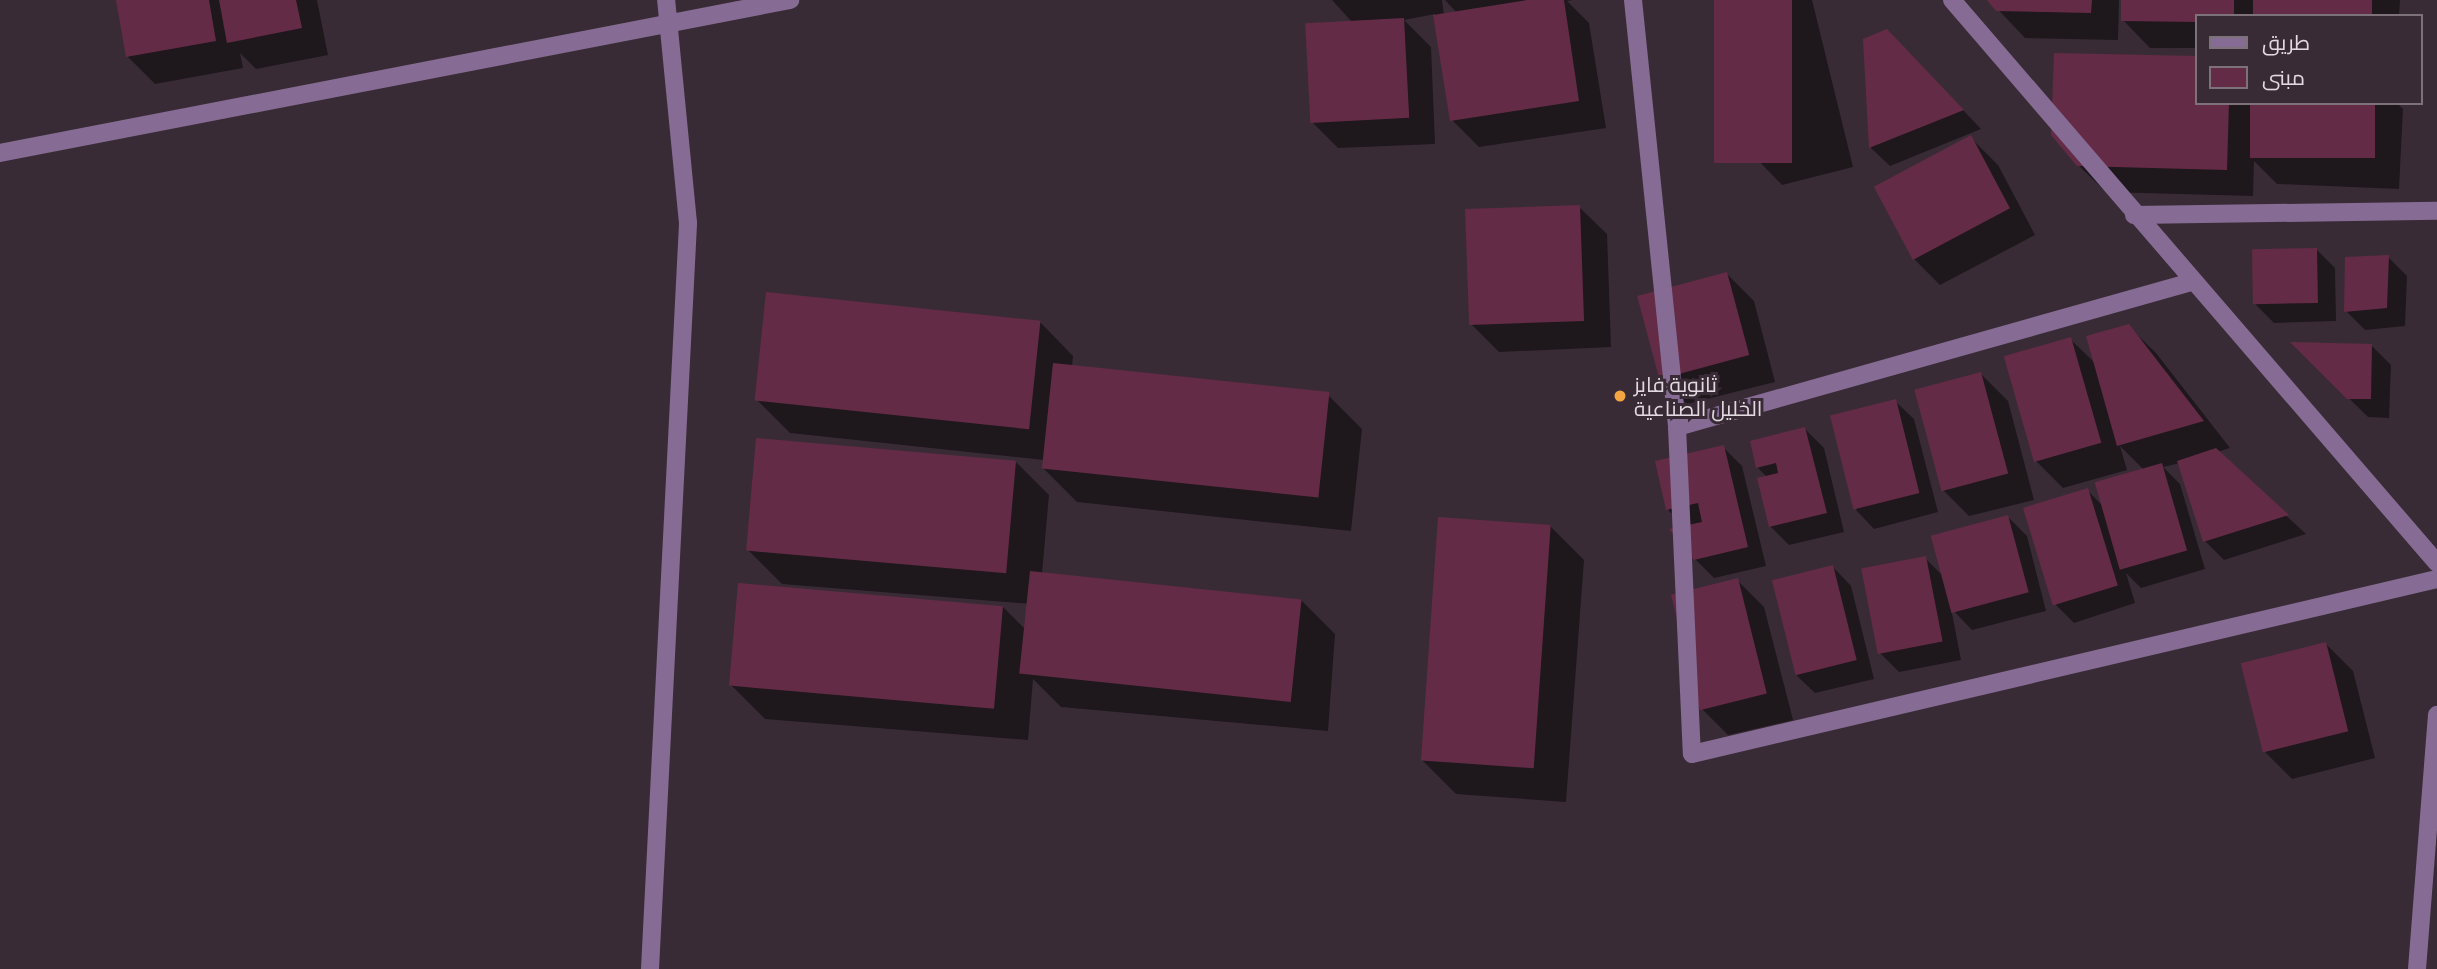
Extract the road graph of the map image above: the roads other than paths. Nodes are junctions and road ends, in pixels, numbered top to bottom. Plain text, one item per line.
1 (666, 0) edge
2 (790, 0) edge
3 (1633, 0) edge
4 (1952, 0) edge
5 (672, 24) junction
6 (0, 153) edge
7 (2437, 211) edge
8 (2134, 215) junction
9 (2191, 282) junction
10 (1677, 426) junction
11 (2437, 563) edge
12 (2437, 579) edge
13 (2437, 715) edge
14 (650, 969) edge
15 (2417, 969) edge

1 - 5 street
2 - 5 street
3 - 10 street
4 - 8 street
5 - 6 street
5 - 14 street
7 - 8 street
8 - 9 street
9 - 10 street
9 - 11 street
10 - 12 street
13 - 15 street

